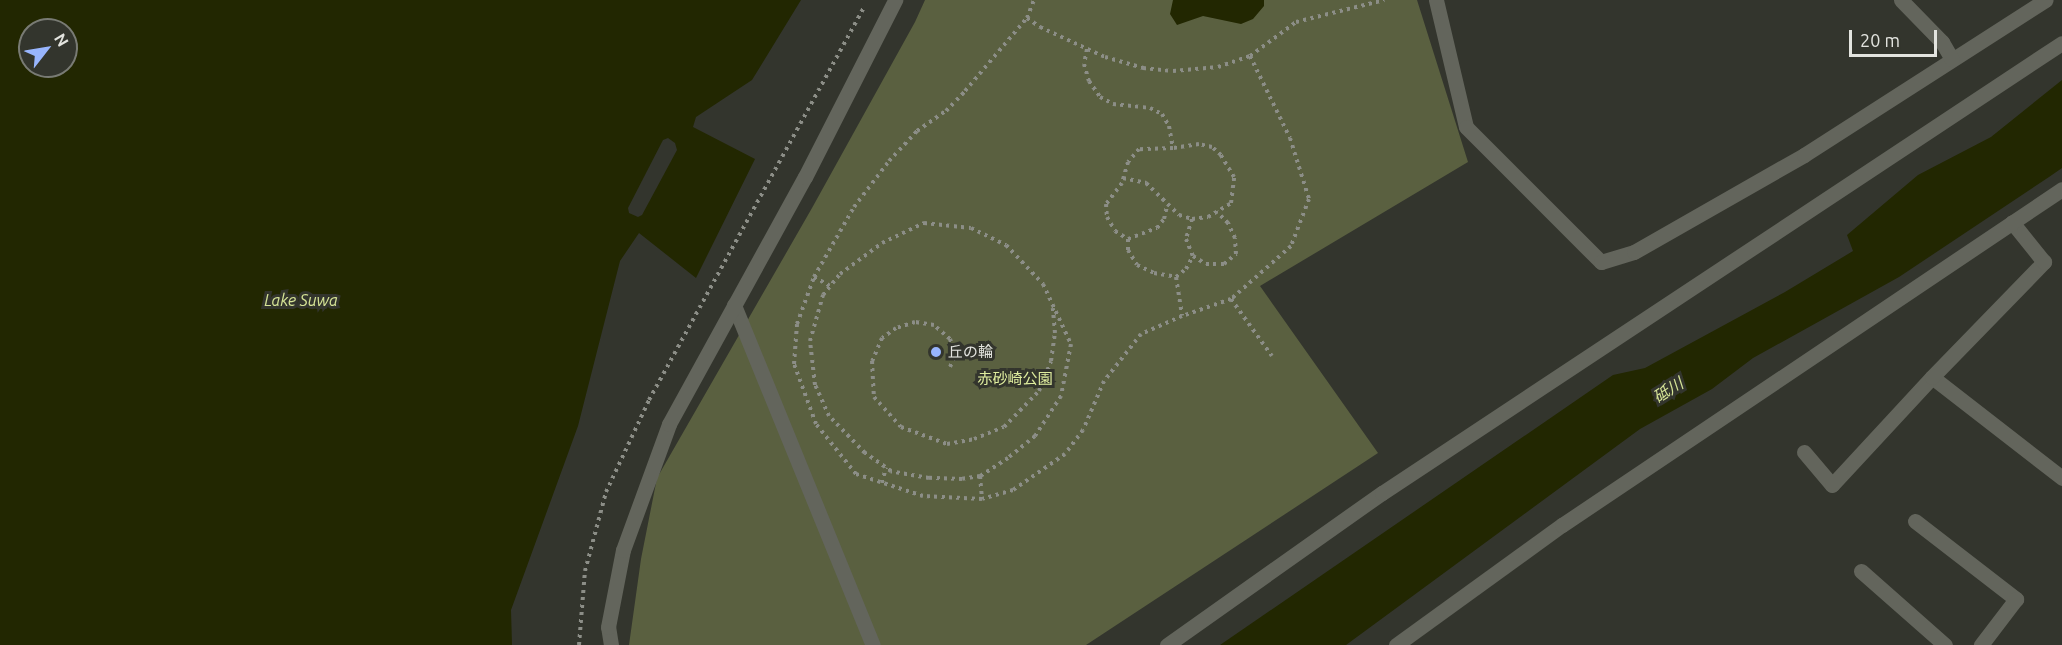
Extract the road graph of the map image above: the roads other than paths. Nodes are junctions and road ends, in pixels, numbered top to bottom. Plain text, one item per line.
1 (895, 0) edge
2 (1436, 0) edge
3 (1900, 0) edge
4 (2044, 0) edge
5 (2062, 43) edge
6 (1952, 59) junction
7 (2062, 189) edge
8 (2012, 222) junction
9 (734, 305) junction
10 (1932, 377) junction
11 (1804, 452) dead end
12 (2062, 478) edge
13 (1914, 521) dead end
14 (1861, 571) dead end
15 (611, 645) edge
16 (873, 645) edge
17 (1167, 645) edge
18 (1396, 645) edge
19 (1945, 645) edge
20 (1981, 645) edge

1 - 9 street
2 - 6 street
3 - 6 street
4 - 6 street
5 - 17 street
7 - 8 street
8 - 10 street
8 - 18 street
9 - 15 street
9 - 16 street
10 - 11 street
10 - 12 street
13 - 20 street
14 - 19 street

